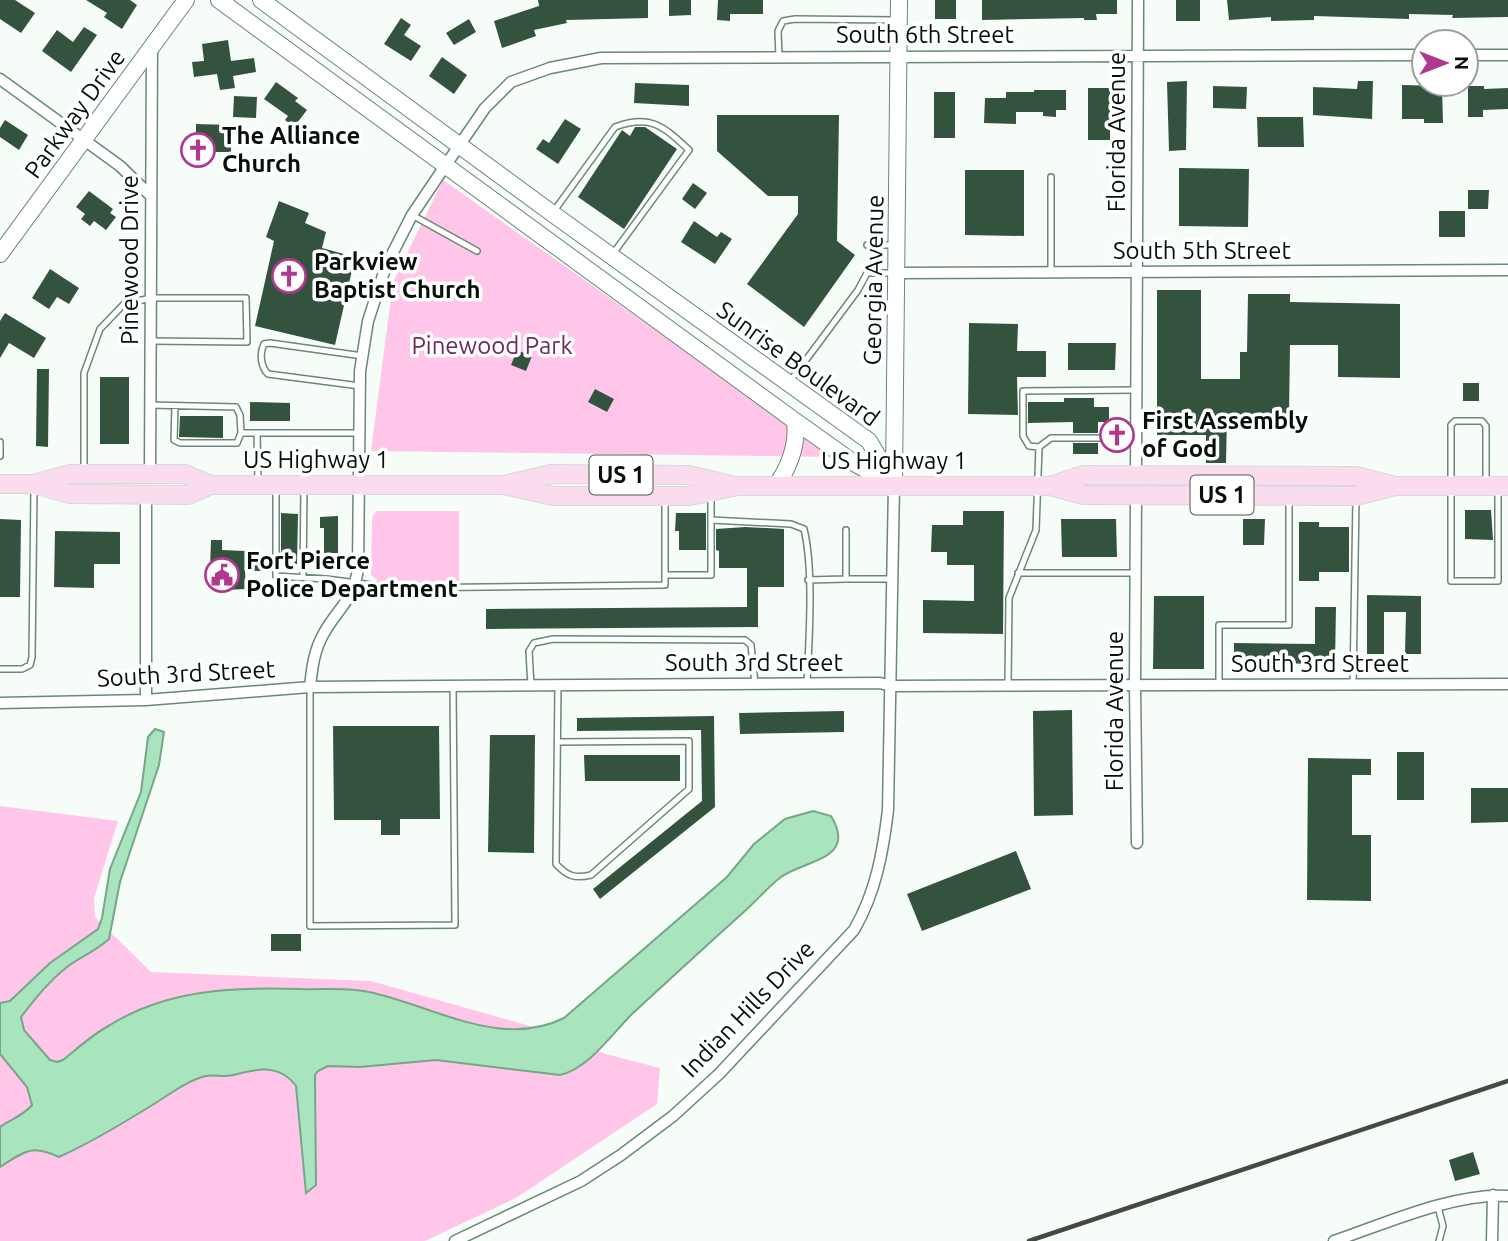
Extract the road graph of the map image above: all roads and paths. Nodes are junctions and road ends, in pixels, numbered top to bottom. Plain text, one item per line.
1 (186, 0) edge
2 (219, 0) edge
3 (261, 0) edge
4 (899, 0) edge
5 (1139, 0) edge
6 (899, 20) junction
7 (152, 47) junction
8 (1138, 55) junction
9 (1410, 55) edge
10 (1480, 55) edge
11 (1508, 55) edge
12 (898, 56) junction
13 (779, 57) junction
14 (0, 79) edge
15 (85, 141) junction
16 (459, 146) junction
17 (444, 167) junction
18 (1051, 177) dead end
19 (151, 196) junction
20 (552, 214) junction
21 (412, 215) junction
22 (867, 245) dead end
23 (897, 246) junction
24 (477, 251) dead end
25 (0, 254) edge
26 (611, 256) junction
27 (1508, 270) edge
28 (897, 273) junction
29 (1051, 273) junction
30 (1137, 273) junction
31 (151, 298) junction
32 (150, 341) junction
33 (247, 342) junction
34 (264, 344) junction
35 (363, 356) junction
36 (789, 383) junction
37 (360, 386) junction
38 (1137, 390) junction
39 (150, 405) junction
40 (175, 406) junction
41 (795, 421) junction
42 (241, 433) junction
43 (257, 433) junction
44 (360, 433) junction
45 (1136, 438) junction
46 (0, 442) edge
47 (1039, 447) junction
48 (0, 456) edge
49 (84, 474) junction
50 (150, 474) junction
51 (1136, 475) junction
52 (0, 484) edge
53 (34, 484) junction
54 (211, 485) junction
55 (267, 485) junction
56 (304, 485) junction
57 (359, 485) junction
58 (504, 485) junction
59 (894, 485) junction
60 (738, 486) junction
61 (776, 486) junction
62 (1044, 486) junction
63 (1395, 486) junction
64 (1451, 486) junction
65 (1497, 486) edge
66 (711, 492) junction
67 (146, 495) junction
68 (1136, 495) junction
69 (665, 496) junction
70 (1289, 496) junction
71 (1356, 496) junction
72 (711, 520) junction
73 (846, 530) dead end
74 (1018, 573) junction
75 (1135, 573) junction
76 (665, 575) junction
77 (303, 577) junction
78 (846, 579) junction
79 (892, 579) junction
80 (808, 580) junction
81 (356, 584) junction
82 (0, 669) edge
83 (755, 684) junction
84 (807, 684) junction
85 (1353, 684) junction
86 (1508, 684) edge
87 (531, 685) junction
88 (558, 685) junction
89 (1008, 685) junction
90 (1135, 685) junction
91 (1219, 685) junction
92 (453, 686) junction
93 (891, 686) junction
94 (310, 687) junction
95 (146, 700) junction
96 (0, 703) edge
97 (558, 742) junction
98 (1137, 843) dead end
99 (1493, 1195) junction
100 (1508, 1196) edge
101 (1438, 1206) junction
102 (455, 1241) edge
103 (1334, 1241) edge
104 (1439, 1241) edge
105 (1492, 1241) edge

1 - 7 main road, Parkway Drive
2 - 17 main road, Sunrise Boulevard
3 - 16 main road, Sunrise Boulevard
4 - 6 main road, Georgia Avenue
5 - 8 street, Florida Avenue
6 - 12 main road, Georgia Avenue
6 - 13 lane
7 - 15 main road, Parkway Drive
7 - 19 street, Pinewood Drive
8 - 9 street, South 6th Street
8 - 12 street, South 6th Street
8 - 30 street, Florida Avenue
10 - 11 street
12 - 13 street, South 6th Street
12 - 23 main road, Georgia Avenue
13 - 16 street, South 6th Street
14 - 15 street
15 - 19 street
15 - 25 main road, Parkway Drive
16 - 17 street, South 6th Street
16 - 20 main road, Sunrise Boulevard
17 - 21 street, South 6th Street
17 - 41 main road, Sunrise Boulevard
18 - 29 lane
19 - 31 street, Pinewood Drive
20 - 26 main road, Sunrise Boulevard
20 - 26 lane
21 - 24 lane
21 - 35 street, South 6th Street
22 - 23 lane
23 - 28 main road, Georgia Avenue
26 - 36 main road, Sunrise Boulevard
27 - 30 street, South 5th Street
28 - 29 street, South 5th Street
28 - 36 lane
28 - 59 main road, Georgia Avenue
29 - 30 street, South 5th Street
30 - 38 street, Florida Avenue
31 - 32 street, Pinewood Drive
31 - 33 lane
31 - 49 lane
32 - 33 lane
32 - 39 street, Pinewood Drive
33 - 34 lane
34 - 35 lane
34 - 37 lane
35 - 37 street, South 6th Street
36 - 59 main road, Sunrise Boulevard
37 - 44 street, South 6th Street
38 - 45 street, Florida Avenue
38 - 47 lane
39 - 40 lane
39 - 50 street, Pinewood Drive
40 - 42 lane
40 - 42 lane
41 - 59 main road, Sunrise Boulevard
41 - 61 main road
42 - 43 lane
43 - 44 lane
43 - 55 lane
44 - 57 street, South 6th Street
45 - 47 lane
45 - 51 street, Florida Avenue
46 - 48 lane
47 - 62 lane
49 - 50 main road, US Highway 1 / US 1
49 - 53 main road, US Highway 1 / US 1
50 - 54 main road, US Highway 1 / US 1
51 - 62 main road, US Highway 1 / US 1
51 - 63 main road, US Highway 1 / US 1
52 - 53 main road, US Highway 1 / US 1
53 - 67 main road, US Highway 1 / US 1
53 - 82 lane
54 - 55 main road, US Highway 1 / US 1
54 - 67 main road, US Highway 1 / US 1
55 - 56 main road, US Highway 1 / US 1
55 - 77 lane
56 - 57 main road, US Highway 1 / US 1
56 - 77 lane
57 - 58 main road, US Highway 1 / US 1
57 - 81 street, South 6th Street
58 - 60 main road, US Highway 1 / US 1
58 - 69 main road, US Highway 1 / US 1
59 - 61 main road, US Highway 1 / US 1
59 - 62 main road, US Highway 1 / US 1
59 - 79 street, Georgia Avenue
60 - 61 main road, US Highway 1 / US 1
60 - 66 main road, US Highway 1 / US 1
62 - 68 main road, US Highway 1 / US 1
62 - 74 lane
63 - 64 main road, US Highway 1 / US 1
63 - 71 main road, US Highway 1 / US 1
64 - 65 main road, US Highway 1 / US 1
64 - 65 lane
64 - 65 lane
66 - 69 main road, US Highway 1 / US 1
66 - 72 lane
67 - 95 street
68 - 70 main road, US Highway 1 / US 1
68 - 75 street, Florida Avenue
69 - 76 lane
70 - 71 main road, US Highway 1 / US 1
70 - 91 lane
71 - 85 lane
72 - 76 lane
72 - 80 lane
73 - 78 lane
74 - 75 lane
74 - 89 lane
75 - 90 street, Florida Avenue
76 - 81 lane
77 - 81 lane
78 - 79 lane
78 - 80 lane
79 - 93 street, Georgia Avenue
80 - 84 lane
81 - 94 street
83 - 84 street, South 3rd Street
83 - 87 lane
83 - 88 street, South 3rd Street
84 - 93 street, South 3rd Street
85 - 86 street, South 3rd Street
85 - 91 street, South 3rd Street
87 - 88 street, South 3rd Street
87 - 92 street, South 3rd Street
88 - 97 lane
89 - 90 street, South 3rd Street
89 - 93 street, South 3rd Street
90 - 91 street, South 3rd Street
90 - 98 street, Florida Avenue
92 - 94 street, South 3rd Street
92 - 94 lane
93 - 102 street, Indian Hills Drive
94 - 95 street, South 3rd Street
95 - 96 street, South 3rd Street
97 - 97 lane
99 - 100 street
99 - 101 street
99 - 105 street
101 - 103 street
101 - 104 lane

